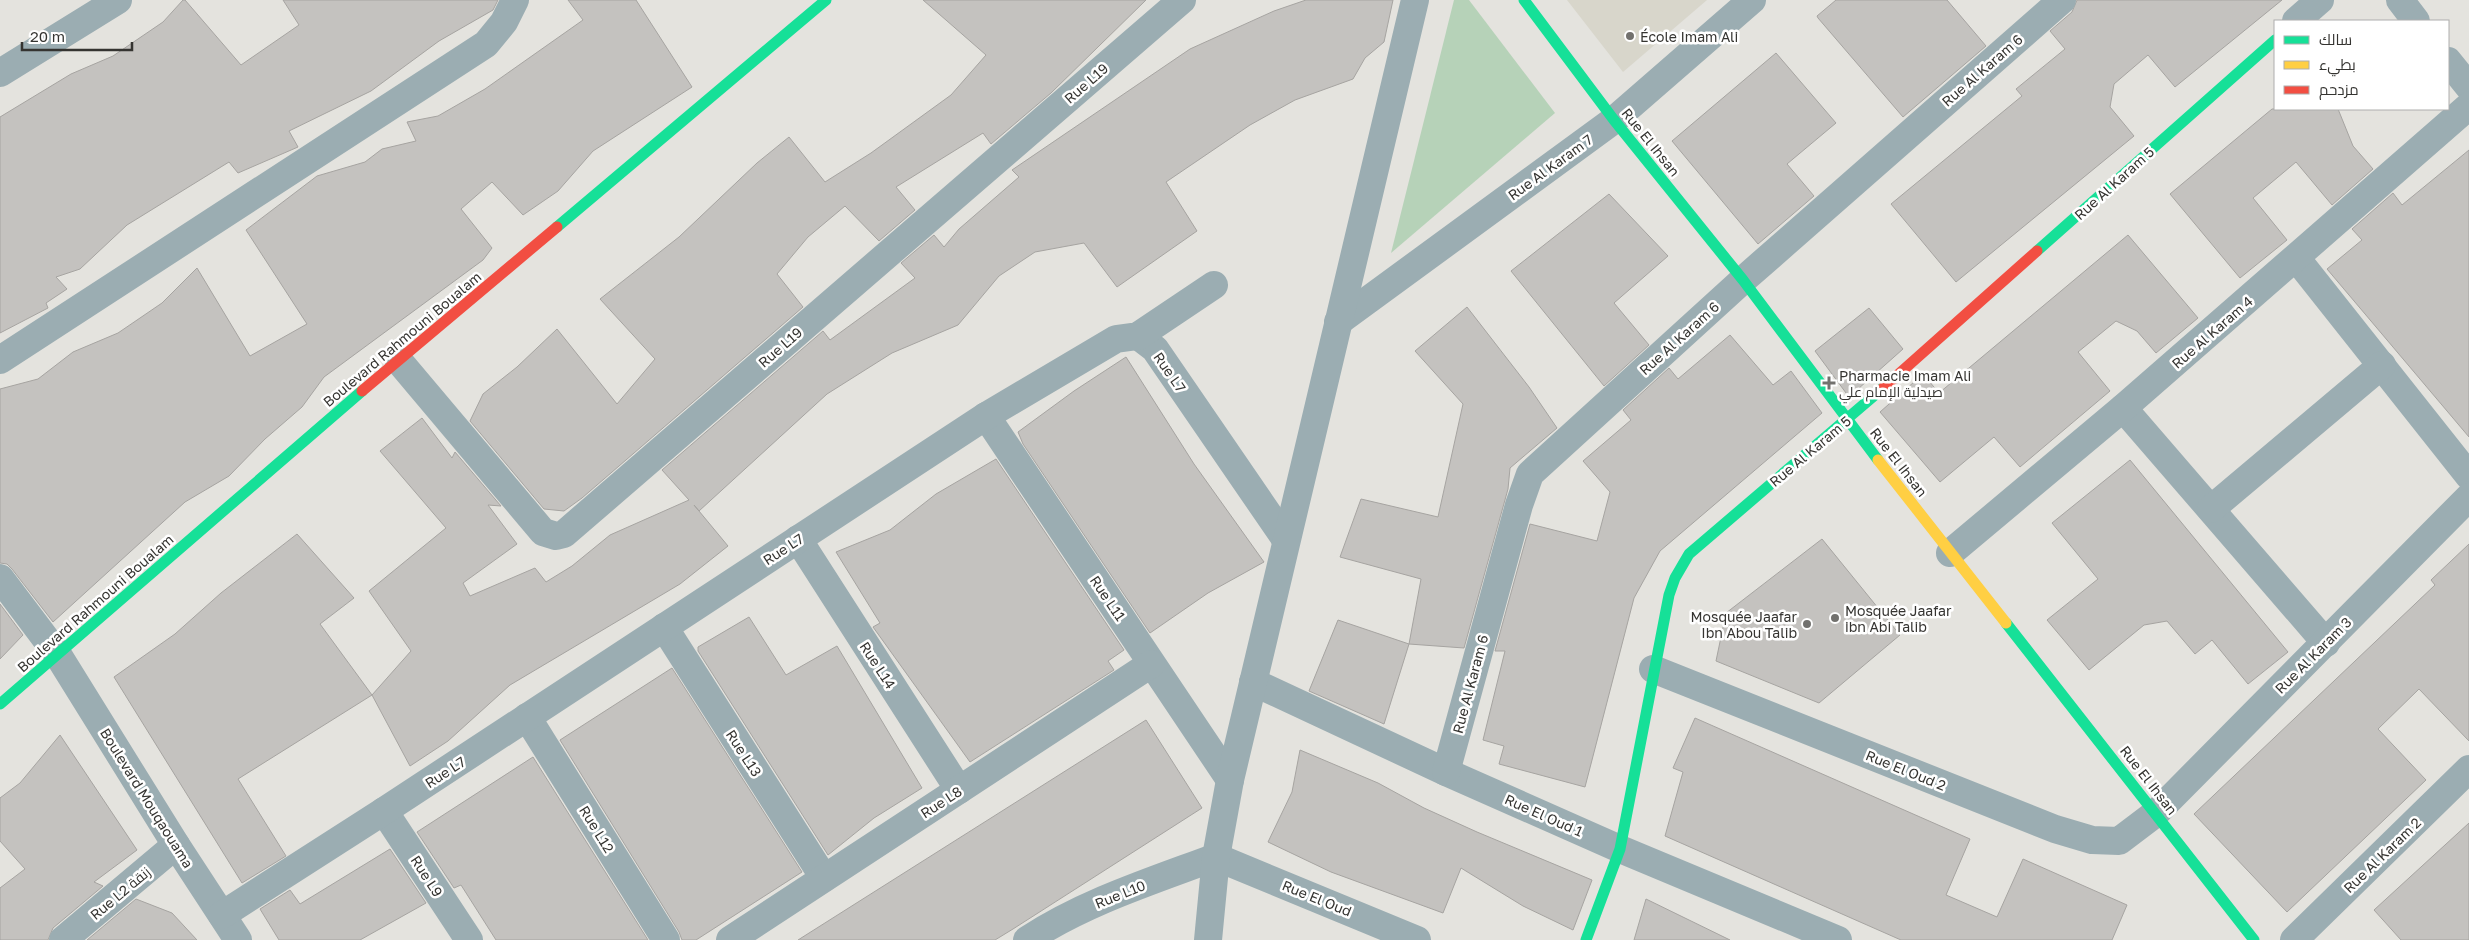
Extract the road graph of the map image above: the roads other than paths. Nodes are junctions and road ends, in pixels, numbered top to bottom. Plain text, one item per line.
1 (118, 0) edge
2 (515, 0) edge
3 (826, 0) edge
4 (1182, 0) edge
5 (1415, 0) edge
6 (1524, 0) edge
7 (1752, 0) edge
8 (2062, 0) edge
9 (2320, 0) edge
10 (2400, 0) edge
11 (2297, 20) edge
12 (2415, 20) edge
13 (2274, 41) edge
14 (6, 62) edge
15 (2449, 62) edge
16 (2469, 88) edge
17 (2469, 106) edge
18 (1614, 120) junction
19 (2297, 258) junction
20 (1743, 280) junction
21 (1214, 285) dead end
22 (1338, 322) junction
23 (1138, 336) junction
24 (0, 360) edge
25 (399, 361) junction
26 (2382, 364) junction
27 (2123, 408) junction
28 (986, 416) junction
29 (1847, 420) junction
30 (2469, 476) edge
31 (2469, 497) edge
32 (2211, 509) junction
33 (798, 539) junction
34 (1286, 540) junction
35 (1950, 553) junction
36 (0, 578) edge
37 (664, 628) junction
38 (2326, 643) junction
39 (58, 655) junction
40 (1152, 664) junction
41 (1653, 669) junction
42 (1253, 682) junction
43 (0, 704) edge
44 (528, 718) junction
45 (2469, 770) edge
46 (1446, 772) junction
47 (1230, 780) junction
48 (959, 790) junction
49 (384, 812) junction
50 (2156, 813) junction
51 (176, 846) junction
52 (1620, 848) junction
53 (1216, 857) junction
54 (824, 878) junction
55 (222, 915) junction
56 (63, 940) edge
57 (238, 940) edge
58 (469, 940) edge
59 (666, 940) edge
60 (730, 940) edge
61 (1028, 940) edge
62 (1208, 940) edge
63 (1417, 940) edge
64 (1586, 940) edge
65 (1838, 940) edge
66 (2254, 940) edge
67 (2294, 940) edge

1 - 14 street
2 - 24 street
3 - 25 street, Boulevard Rahmouni Boualam
4 - 25 street, Rue L19
5 - 22 street
6 - 18 street, Rue El Ihsan
7 - 18 street, Rue Al Karam 7
8 - 20 street, Rue Al Karam 6
9 - 11 street
10 - 12 street
13 - 29 street, Rue Al Karam 5
15 - 16 street
17 - 19 street, Rue Al Karam 4
18 - 20 street, Rue El Ihsan
18 - 22 street, Rue Al Karam 7
19 - 26 street
19 - 27 street, Rue Al Karam 4
20 - 29 street, Rue El Ihsan
20 - 46 street, Rue Al Karam 6
21 - 23 street
22 - 34 street
23 - 28 street, Rue L7
23 - 34 street, Rue L7
25 - 39 street, Boulevard Rahmouni Boualam
26 - 30 street
26 - 32 street
27 - 32 street
27 - 35 street, Rue Al Karam 4
28 - 33 street, Rue L7
28 - 40 street, Rue L11
29 - 35 street, Rue El Ihsan
29 - 41 street, Rue Al Karam 5
31 - 38 street, Rue Al Karam 3
32 - 38 street
33 - 37 street, Rue L7
33 - 48 street, Rue L14
34 - 42 street
35 - 50 street, Rue El Ihsan
36 - 39 street, Boulevard Mouqaouama
37 - 44 street, Rue L7
37 - 54 street, Rue L13
38 - 50 street, Rue Al Karam 3
39 - 43 street, Boulevard Rahmouni Boualam
39 - 51 street, Boulevard Mouqaouama
40 - 47 street, Rue L11
40 - 48 street, Rue L8
41 - 50 street, Rue El Oud 2
41 - 52 street, Rue Al Karam 5
42 - 46 street, Rue El Oud 1
42 - 47 street
44 - 49 street, Rue L7
44 - 59 street, Rue L12
45 - 67 street, Rue Al Karam 2
46 - 52 street, Rue El Oud 1
47 - 53 street
48 - 54 street, Rue L8
49 - 55 street, Rue L7
49 - 58 street, Rue L9
50 - 66 street, Rue El Ihsan
51 - 55 street, Boulevard Mouqaouama
51 - 56 street, Rue L2 زنقة
52 - 64 street, Rue Al Karam 5
52 - 65 street, Rue El Oud 1
53 - 61 street, Rue L10
53 - 62 street
53 - 63 street, Rue El Oud
54 - 60 street, Rue L8
55 - 57 street, Boulevard Mouqaouama

